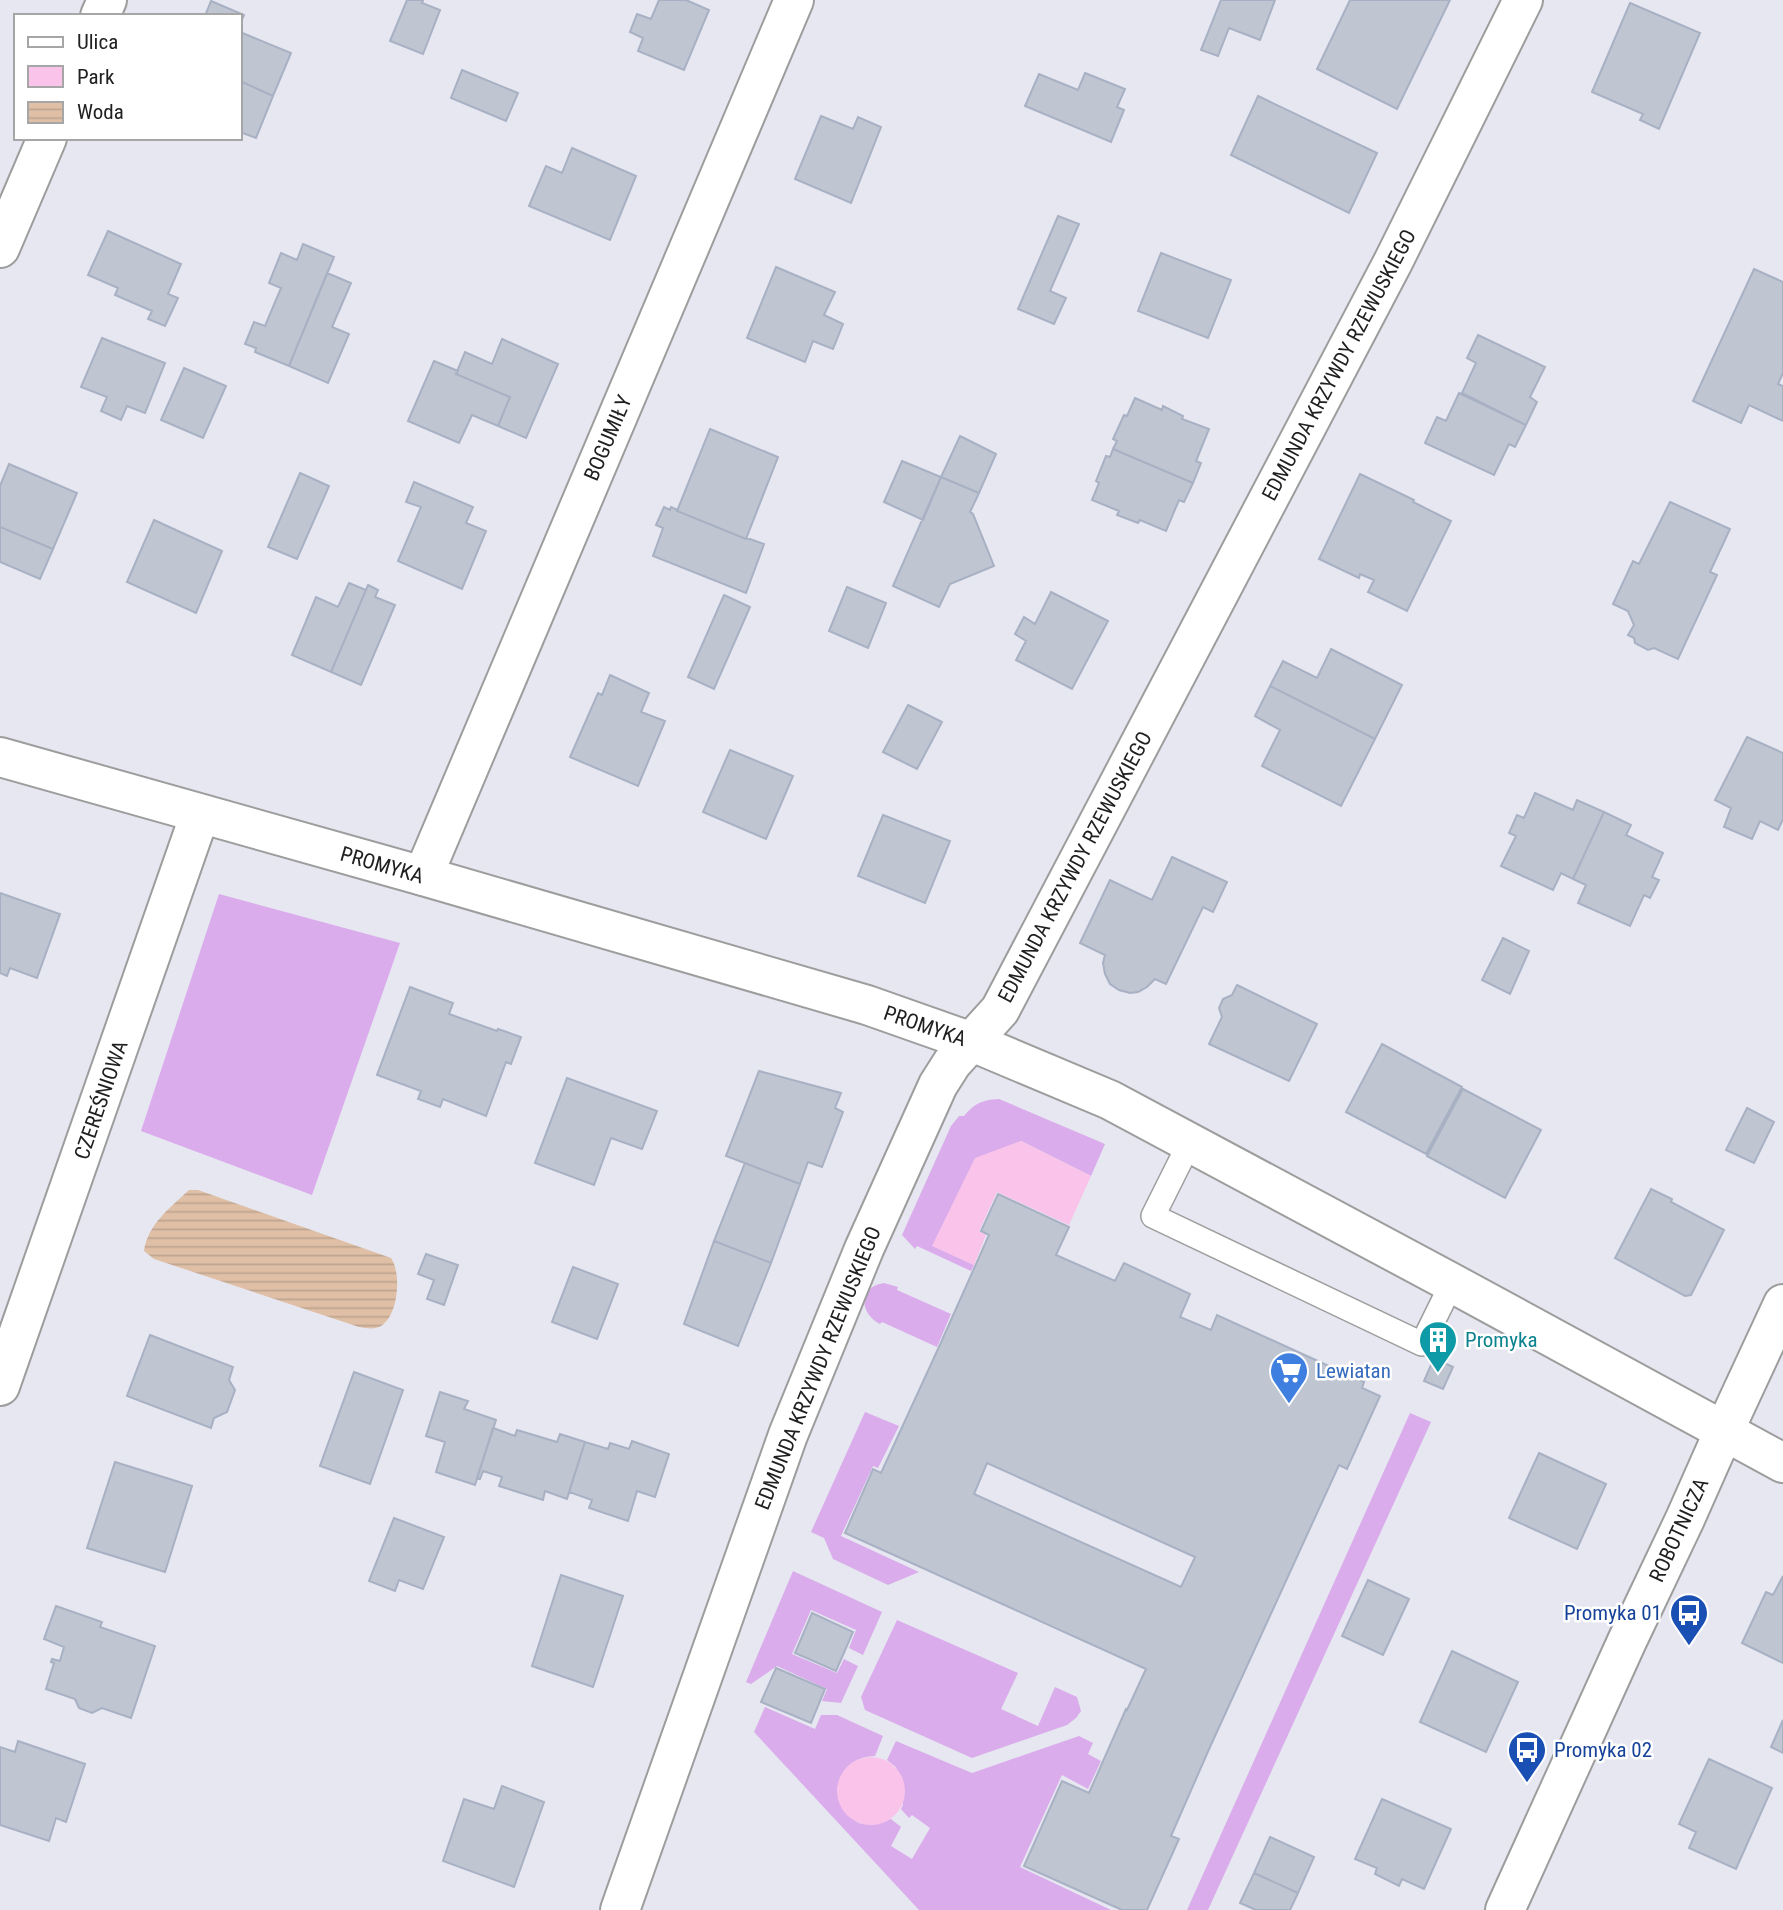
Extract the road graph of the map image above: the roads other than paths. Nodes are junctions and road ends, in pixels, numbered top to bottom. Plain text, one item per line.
1 (794, 0) edge
2 (1523, 0) edge
3 (46, 140) edge
4 (0, 248) edge
5 (0, 757) edge
6 (200, 814) junction
7 (423, 876) junction
8 (972, 1042) junction
9 (1189, 1144) junction
10 (1452, 1283) junction
11 (1783, 1304) edge
12 (0, 1386) edge
13 (1724, 1432) junction
14 (1783, 1463) edge
15 (620, 1910) edge
16 (1505, 1910) edge

1 - 7 street, BOGUMIŁY
2 - 8 street, EDMUNDA KRZYWDY RZEWUSKIEGO
3 - 4 street
5 - 6 street, PROMYKA
6 - 7 street, PROMYKA
6 - 12 street, CZEREŚNIOWA
7 - 8 street, PROMYKA
8 - 9 street, PROMYKA
8 - 15 street, EDMUNDA KRZYWDY RZEWUSKIEGO
9 - 10 street, PROMYKA
9 - 10 lane
10 - 13 street, PROMYKA
11 - 13 street, ROBOTNICZA
13 - 14 street, PROMYKA
13 - 16 street, ROBOTNICZA

